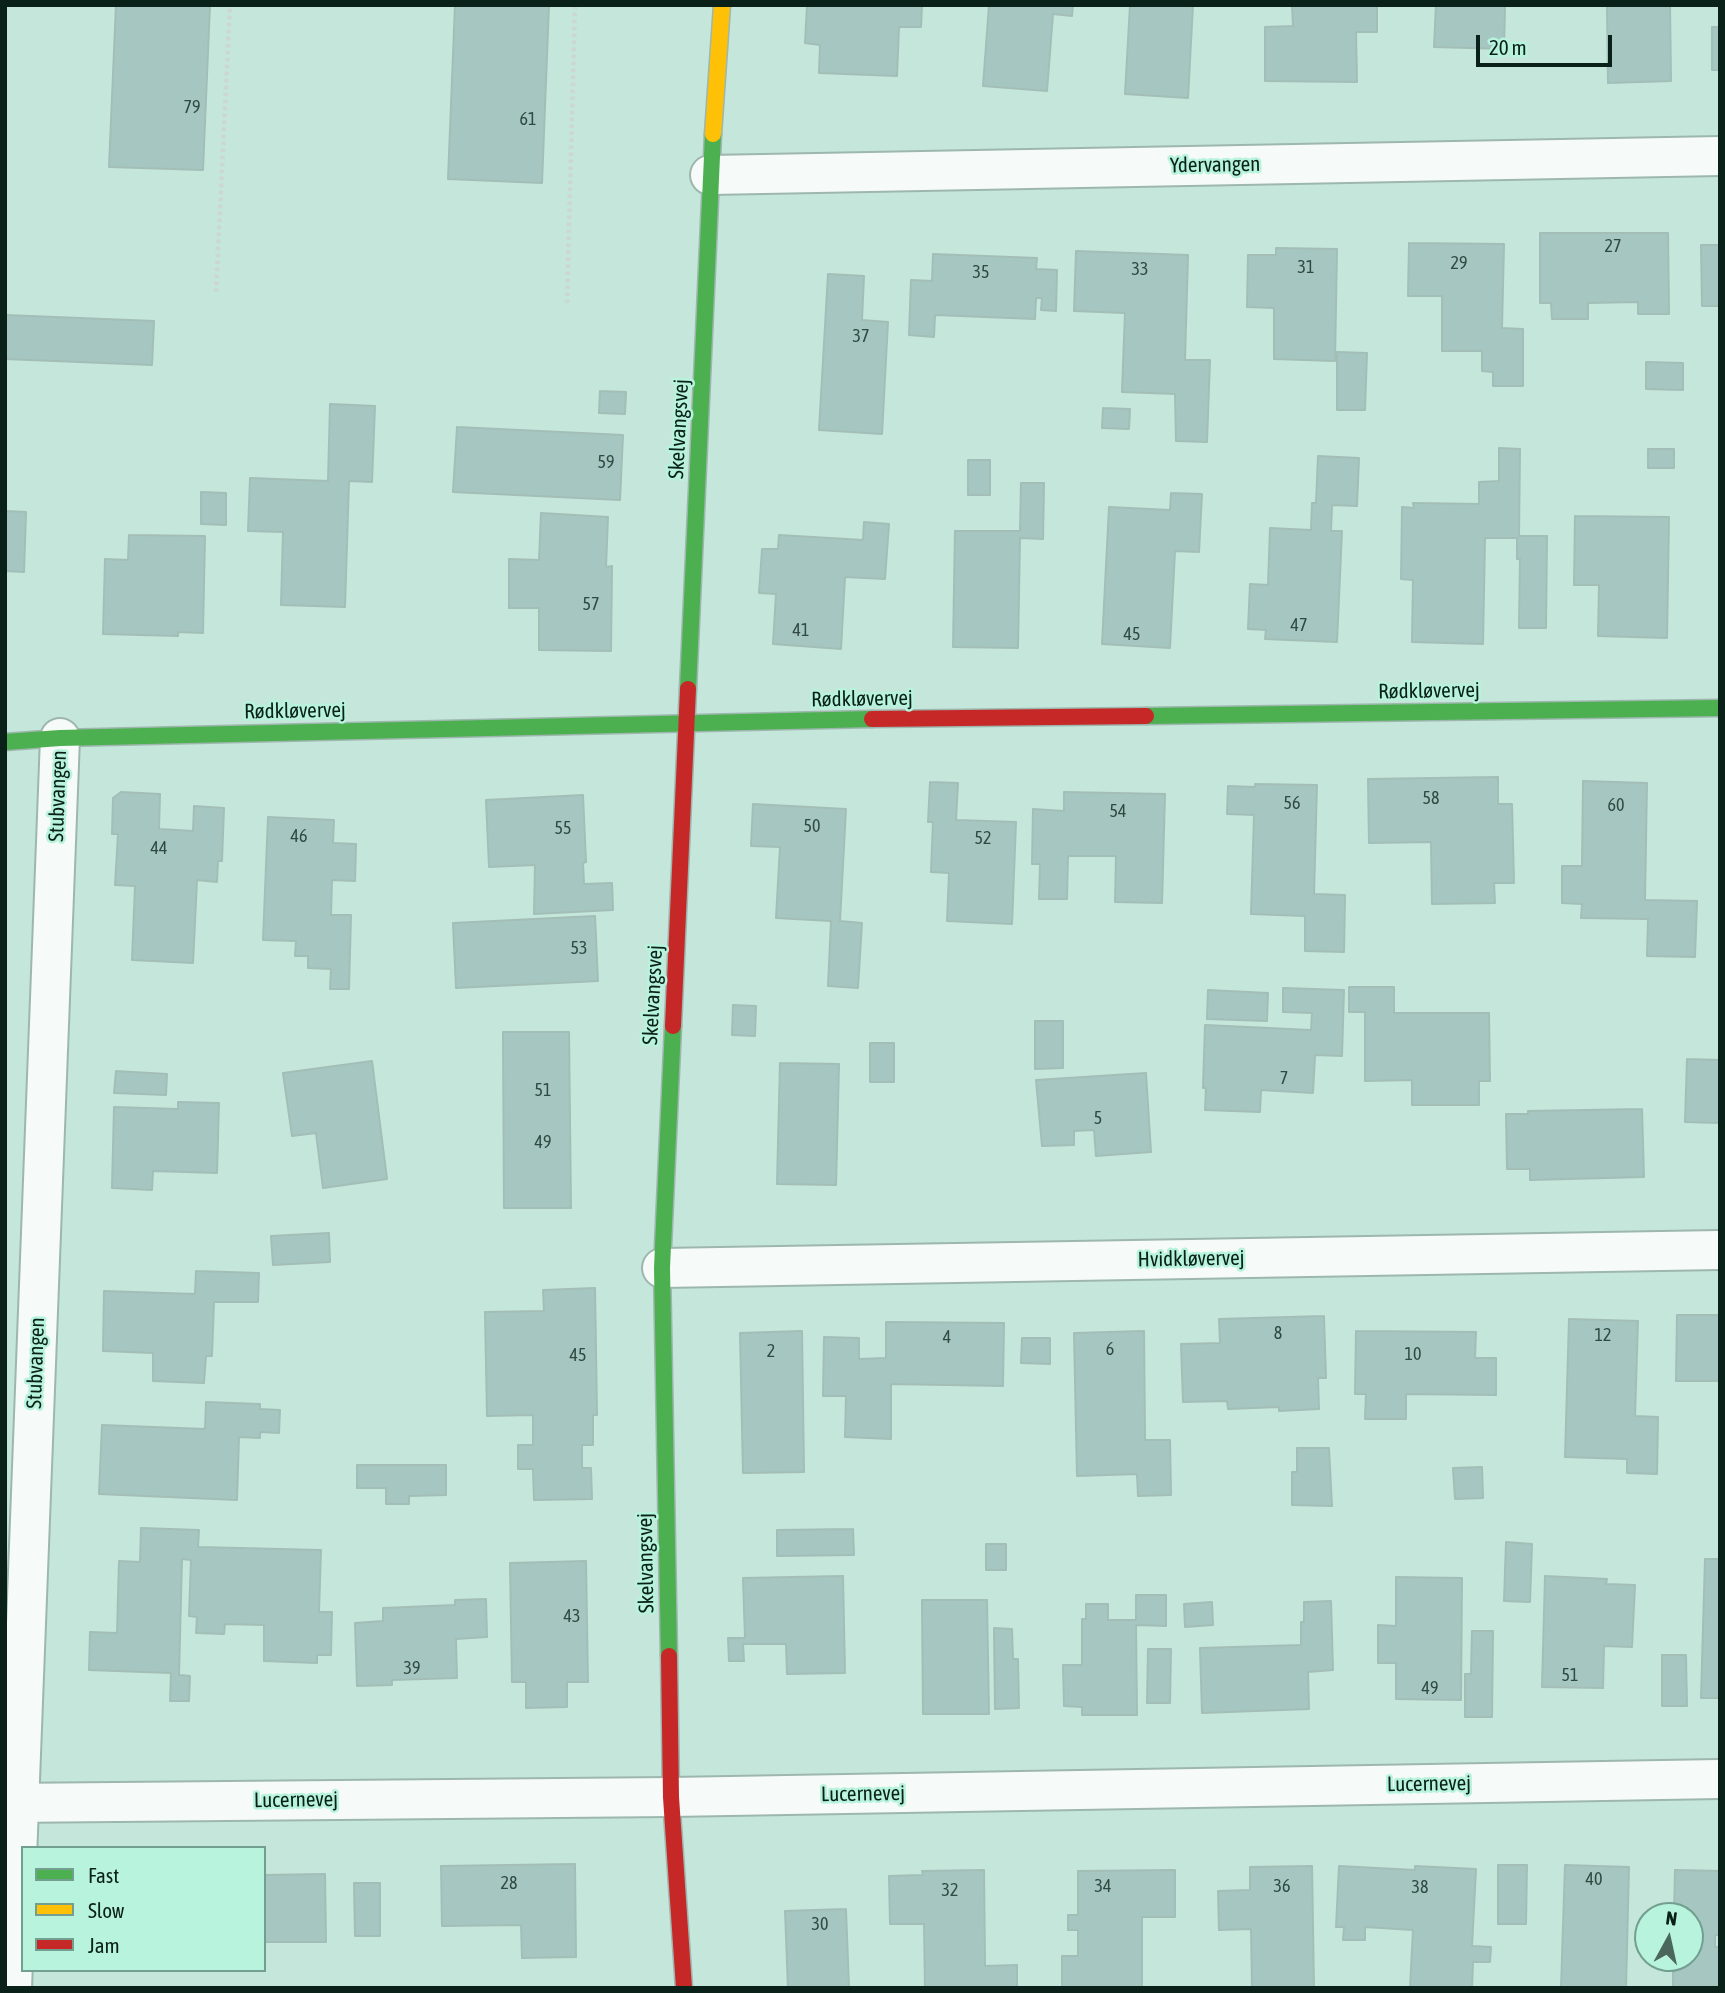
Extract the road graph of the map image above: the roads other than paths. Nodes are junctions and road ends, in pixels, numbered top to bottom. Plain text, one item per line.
1 (722, 5) edge
2 (1720, 156) edge
3 (710, 175) junction
4 (1720, 708) edge
5 (686, 722) junction
6 (60, 738) junction
7 (5, 742) edge
8 (1720, 1250) edge
9 (662, 1268) junction
10 (1720, 1779) edge
11 (671, 1797) junction
12 (12, 1803) edge
13 (12, 1988) edge
14 (684, 1988) edge

1 - 3 street, Skelvangsvej
2 - 3 street, Ydervangen
3 - 5 street, Skelvangsvej
4 - 5 street, Rødkløvervej
5 - 6 street, Rødkløvervej
5 - 9 street, Skelvangsvej
6 - 7 street, Rødkløvervej
6 - 12 street, Stubvangen
8 - 9 street, Hvidkløvervej
9 - 11 street, Skelvangsvej
10 - 11 street, Lucernevej
11 - 12 street, Lucernevej
11 - 14 street, Skelvangsvej
12 - 13 street, Stubvangen

